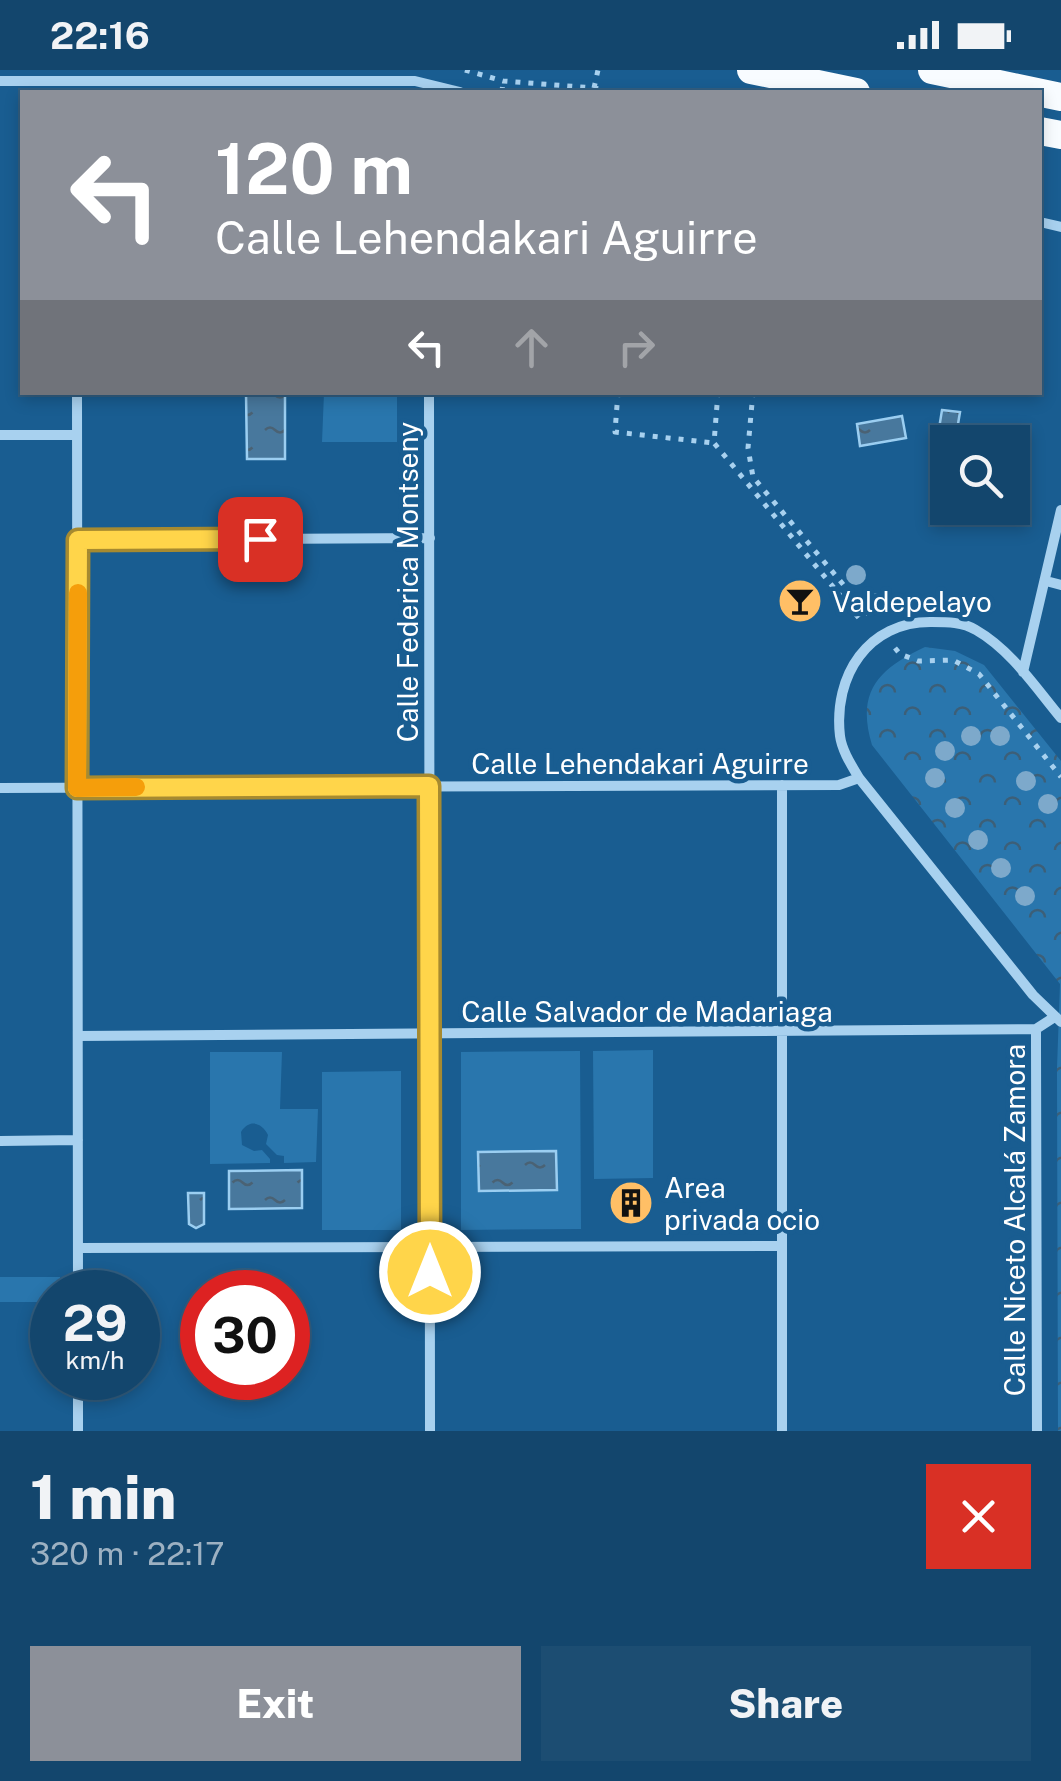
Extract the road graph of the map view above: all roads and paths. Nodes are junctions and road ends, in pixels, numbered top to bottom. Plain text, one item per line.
1 (464, 70) edge
2 (598, 70) edge
3 (751, 70) edge
4 (932, 70) edge
5 (0, 81) edge
6 (504, 81) junction
7 (77, 87) edge
8 (432, 88) edge
9 (594, 88) junction
10 (502, 90) edge
11 (604, 90) edge
12 (846, 90) edge
13 (1031, 90) edge
14 (78, 395) edge
15 (429, 395) edge
16 (618, 395) edge
17 (718, 395) edge
18 (753, 395) edge
19 (77, 435) junction
20 (0, 436) edge
21 (714, 443) junction
22 (1061, 510) edge
23 (430, 538) junction
24 (78, 540) junction
25 (1046, 582) junction
26 (1061, 585) edge
27 (863, 624) dead end
28 (883, 632) junction
29 (1023, 672) junction
30 (1061, 718) edge
31 (1061, 777) edge
32 (859, 778) junction
33 (782, 785) junction
34 (429, 786) junction
35 (0, 788) edge
36 (77, 788) junction
37 (1057, 1020) edge
38 (1036, 1030) junction
39 (782, 1033) junction
40 (430, 1034) junction
41 (78, 1036) junction
42 (78, 1140) junction
43 (0, 1141) edge
44 (430, 1246) junction
45 (782, 1246) junction
46 (78, 1248) junction
47 (78, 1270) edge
48 (78, 1400) edge
49 (78, 1431) edge
50 (430, 1431) edge
51 (782, 1431) edge
52 (1036, 1431) edge

1 - 6 path
2 - 9 path
3 - 12 highway
4 - 13 highway
5 - 7 street
6 - 9 path
6 - 10 path
7 - 8 street
9 - 11 path
14 - 19 street
15 - 23 street, Calle Federica Montseny
16 - 21 path
17 - 21 path
18 - 28 path
19 - 20 street
19 - 24 street
21 - 27 path
22 - 25 street
23 - 24 street
23 - 34 street, Calle Federica Montseny
24 - 36 street
25 - 26 street
25 - 29 street
28 - 29 street
28 - 31 path
28 - 32 street
29 - 30 street
32 - 33 street, Calle Lehendakari Aguirre
32 - 37 street
33 - 34 street, Calle Lehendakari Aguirre
33 - 39 street
34 - 36 street, Calle Lehendakari Aguirre
34 - 40 street, Calle Federica Montseny
35 - 36 street, Calle Lehendakari Aguirre
36 - 41 street
37 - 38 street, Calle Niceto Alcalá Zamora
38 - 39 street, Calle Salvador de Madariaga
38 - 52 street, Calle Niceto Alcalá Zamora
39 - 40 street, Calle Salvador de Madariaga
39 - 45 street
40 - 41 street, Calle Salvador de Madariaga
40 - 44 street, Calle Federica Montseny
41 - 42 street
42 - 43 street
42 - 46 street
44 - 45 street
44 - 46 street
44 - 50 street, Calle Federica Montseny
45 - 51 street
46 - 47 street
48 - 49 street

